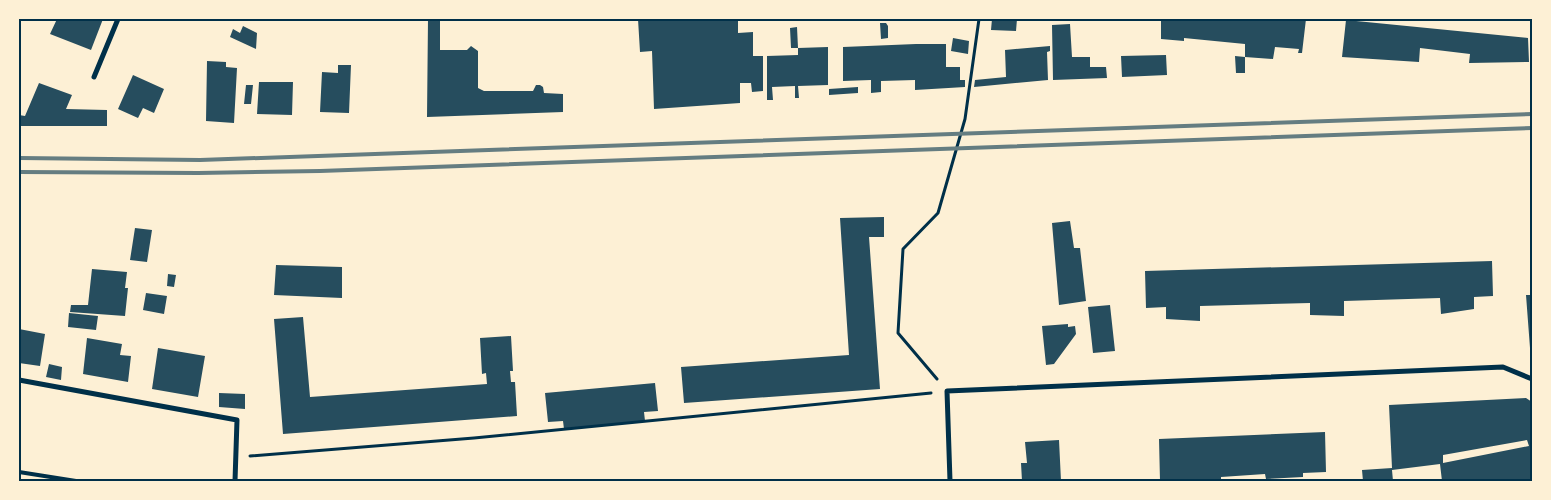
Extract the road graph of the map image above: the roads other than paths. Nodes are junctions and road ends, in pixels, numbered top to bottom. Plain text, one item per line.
1 (118, 19) edge
2 (94, 76) dead end
3 (1532, 379) edge
4 (19, 380) edge
5 (19, 472) edge
6 (76, 481) edge
7 (235, 481) edge
8 (950, 481) edge

1 - 2 street
3 - 8 street
4 - 7 street
5 - 6 lane

